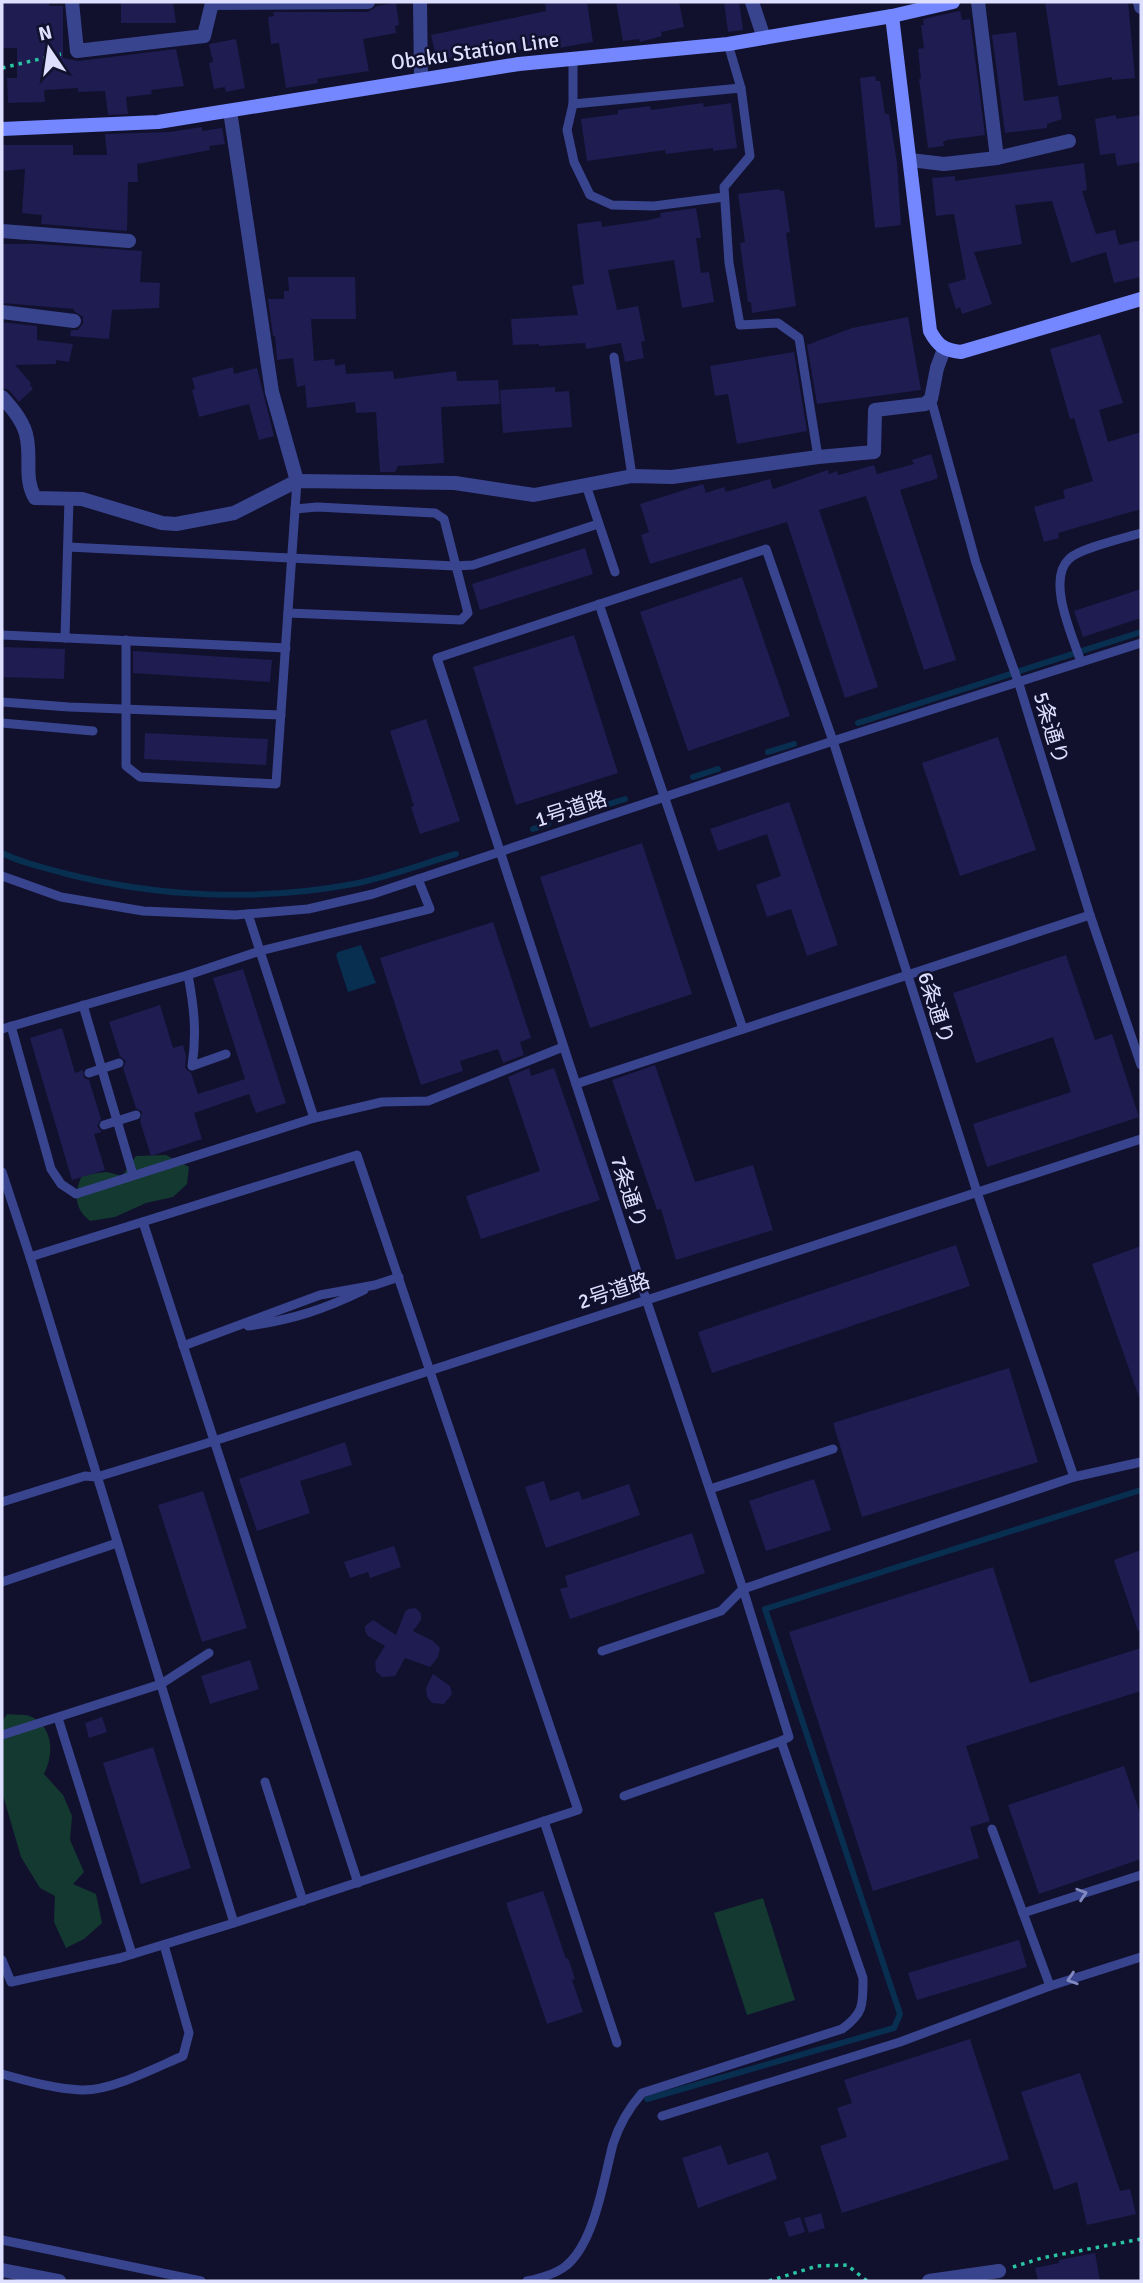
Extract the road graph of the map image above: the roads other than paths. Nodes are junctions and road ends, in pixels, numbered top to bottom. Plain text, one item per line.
1 (72, 2) edge
2 (368, 2) edge
3 (420, 2) edge
4 (752, 2) edge
5 (953, 2) edge
6 (978, 2) edge
7 (1140, 2) edge
8 (1141, 7) edge
9 (892, 16) junction
10 (764, 38) junction
11 (728, 44) junction
12 (573, 58) junction
13 (421, 78) junction
14 (741, 88) junction
15 (573, 104) junction
16 (230, 111) junction
17 (2, 129) edge
18 (1069, 141) dead end
19 (997, 158) junction
20 (909, 160) junction
21 (724, 197) junction
22 (2, 231) edge
23 (129, 241) dead end
24 (1141, 299) edge
25 (2, 312) edge
26 (74, 321) dead end
27 (944, 349) junction
28 (614, 357) dead end
29 (2, 397) edge
30 (931, 399) junction
31 (818, 457) junction
32 (632, 476) junction
33 (297, 481) junction
34 (586, 485) junction
35 (69, 499) junction
36 (295, 509) junction
37 (598, 524) junction
38 (1141, 533) edge
39 (68, 547) junction
40 (292, 559) junction
41 (456, 566) junction
42 (615, 572) dead end
43 (599, 604) junction
44 (288, 613) junction
45 (2, 635) edge
46 (65, 638) junction
47 (126, 640) junction
48 (1141, 643) edge
49 (286, 648) junction
50 (1081, 661) junction
51 (1018, 682) junction
52 (2, 702) edge
53 (126, 708) junction
54 (281, 715) junction
55 (2, 723) edge
56 (93, 731) dead end
57 (833, 741) junction
58 (663, 797) junction
59 (499, 851) junction
60 (2, 876) edge
61 (418, 879) junction
62 (248, 914) junction
63 (1090, 915) junction
64 (260, 951) junction
65 (907, 974) junction
66 (188, 975) junction
67 (83, 1005) junction
68 (6, 1027) edge
69 (743, 1028) junction
70 (563, 1047) junction
71 (226, 1054) dead end
72 (119, 1063) dead end
73 (1141, 1065) edge
74 (102, 1069) junction
75 (89, 1073) dead end
76 (576, 1084) junction
77 (136, 1115) dead end
78 (314, 1118) junction
79 (117, 1120) junction
80 (104, 1125) dead end
81 (1141, 1139) edge
82 (2, 1172) edge
83 (133, 1175) junction
84 (977, 1192) junction
85 (144, 1222) junction
86 (30, 1257) junction
87 (398, 1278) junction
88 (375, 1285) junction
89 (646, 1299) junction
90 (236, 1327) junction
91 (183, 1346) junction
92 (430, 1370) junction
93 (214, 1441) junction
94 (833, 1449) dead end
95 (1141, 1462) edge
96 (97, 1477) junction
97 (1074, 1477) junction
98 (710, 1489) junction
99 (2, 1502) edge
100 (117, 1543) junction
101 (2, 1582) edge
102 (743, 1589) junction
103 (602, 1651) dead end
104 (209, 1653) dead end
105 (161, 1684) junction
106 (58, 1718) junction
107 (2, 1735) edge
108 (785, 1739) junction
109 (265, 1782) dead end
110 (624, 1796) dead end
111 (544, 1821) junction
112 (992, 1829) dead end
113 (1141, 1875) edge
114 (358, 1883) junction
115 (303, 1901) junction
116 (1023, 1913) junction
117 (234, 1923) junction
118 (164, 1945) junction
119 (132, 1954) junction
120 (1141, 1957) edge
121 (2, 1960) edge
122 (1050, 1986) junction
123 (617, 2043) dead end
124 (2, 2074) edge
125 (662, 2116) dead end
126 (2, 2240) edge
127 (2, 2270) edge
128 (999, 2271) road end
129 (962, 2279) edge
130 (59, 2281) edge
131 (201, 2281) edge
132 (527, 2281) edge
133 (929, 2281) edge

1 - 2 street
3 - 13 street
4 - 10 street
5 - 9 main road, Obaku Station Line
6 - 19 street
7 - 8 street
9 - 10 main road, Obaku Station Line
9 - 20 main road
10 - 11 main road, Obaku Station Line
11 - 12 main road, Obaku Station Line
11 - 14 lane
12 - 13 main road, Obaku Station Line
12 - 15 lane
13 - 16 main road, Obaku Station Line
14 - 15 lane
14 - 21 lane
15 - 21 lane
16 - 17 main road, Obaku Station Line
16 - 33 street
18 - 19 street
19 - 20 street
20 - 27 main road
21 - 31 lane
22 - 23 street
24 - 27 main road
25 - 26 street
27 - 30 street
28 - 32 lane
29 - 35 street
30 - 31 street
30 - 51 lane, 5条通り
31 - 32 street
32 - 34 street
33 - 34 street
33 - 35 street
33 - 36 lane
34 - 37 lane
35 - 39 lane
36 - 40 lane
36 - 41 lane
37 - 41 lane
37 - 42 lane
38 - 50 lane
39 - 40 lane
39 - 46 lane
40 - 41 lane
40 - 44 lane
41 - 44 lane
43 - 57 lane, 6条通り
43 - 58 lane
43 - 59 lane, 7条通り
44 - 49 lane
45 - 46 lane
46 - 47 lane
47 - 49 lane
47 - 53 lane
48 - 50 lane, 1号道路
49 - 54 lane
50 - 51 lane, 1号道路
51 - 57 lane, 1号道路
51 - 63 lane, 5条通り
52 - 53 lane
53 - 54 lane
53 - 54 lane
55 - 56 lane
57 - 58 lane, 1号道路
57 - 65 lane, 6条通り
58 - 59 lane, 1号道路
58 - 69 lane
59 - 61 lane, 1号道路
59 - 70 lane, 7条通り
60 - 62 lane, 1号道路
61 - 62 lane, 1号道路
61 - 64 lane
62 - 64 lane
63 - 65 lane
63 - 73 lane, 5条通り
64 - 66 lane
64 - 78 lane
65 - 69 lane
65 - 84 lane, 6条通り
66 - 67 lane
66 - 71 lane
67 - 68 lane
67 - 74 lane
68 - 83 lane
69 - 76 lane
70 - 76 lane, 7条通り
70 - 78 lane
72 - 74 lane
74 - 75 lane
74 - 79 lane
76 - 89 lane, 7条通り
77 - 79 lane
78 - 83 lane
79 - 80 lane
79 - 83 lane
81 - 84 lane, 2号道路
82 - 86 lane
84 - 89 lane, 2号道路
84 - 97 lane, 6条通り
85 - 86 lane
85 - 87 lane
85 - 91 lane
86 - 96 lane
87 - 88 lane
87 - 92 lane
88 - 90 lane
88 - 90 lane
89 - 92 lane, 2号道路
89 - 98 lane, 7条通り
90 - 91 lane
91 - 93 lane
92 - 93 lane, 2号道路
92 - 111 lane
93 - 96 lane, 2号道路
93 - 114 lane
94 - 98 lane
95 - 97 lane
96 - 99 lane, 2号道路
96 - 100 lane
97 - 102 lane
98 - 102 lane, 7条通り
100 - 101 lane
100 - 105 lane
102 - 103 lane
102 - 108 lane, 7条通り
104 - 105 lane
105 - 106 lane
105 - 117 lane
106 - 107 lane
106 - 119 lane
108 - 110 lane
108 - 132 lane, 7条通り
109 - 115 lane
111 - 114 lane
111 - 123 lane
112 - 116 lane
116 -> 113 lane
114 - 115 lane
115 - 117 lane
116 - 122 lane
117 - 118 lane
118 - 119 lane
118 - 124 lane
119 - 121 lane
120 -> 122 lane
122 - 125 lane
126 - 131 lane
127 - 130 street
128 - 129 street
129 - 133 street

